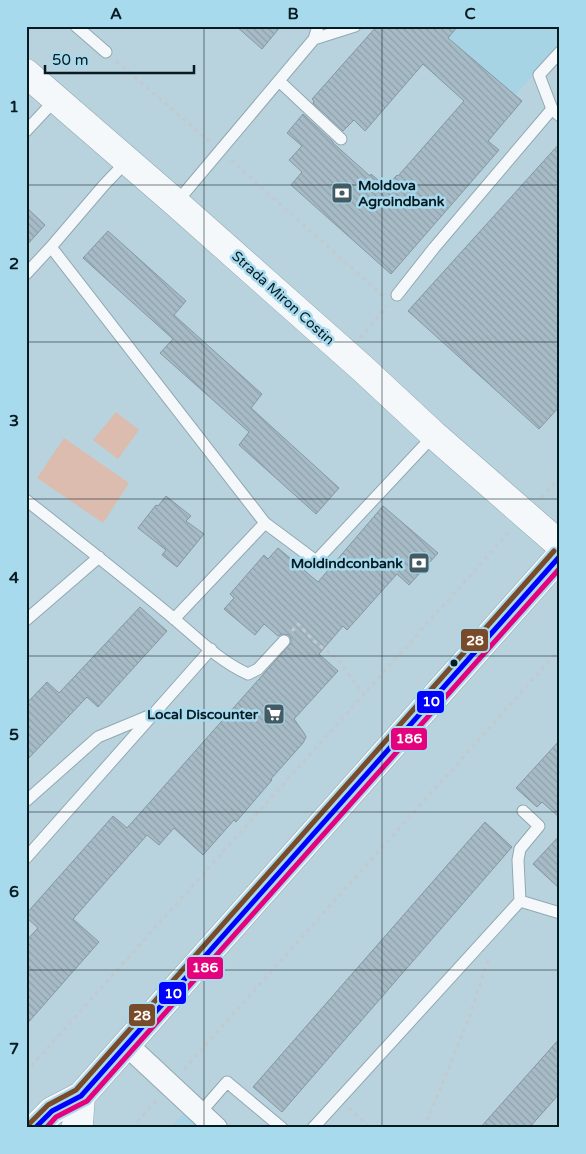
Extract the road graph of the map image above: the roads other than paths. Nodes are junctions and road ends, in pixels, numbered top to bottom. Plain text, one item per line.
1 (76, 26) edge
2 (318, 26) edge
3 (325, 26) edge
4 (355, 26) edge
5 (314, 39) junction
6 (106, 52) road end
7 (560, 52) edge
8 (26, 73) edge
9 (279, 81) junction
10 (56, 99) junction
11 (556, 113) edge
12 (26, 131) edge
13 (342, 139) dead end
14 (128, 161) junction
15 (176, 203) junction
16 (51, 247) junction
17 (26, 274) edge
18 (394, 299) road end
19 (434, 435) junction
20 (26, 500) edge
21 (265, 523) junction
22 (560, 545) edge
23 (560, 556) edge
24 (99, 557) junction
25 (174, 618) junction
26 (26, 620) edge
27 (284, 641) dead end
28 (210, 649) junction
29 (153, 715) junction
30 (26, 801) edge
31 (523, 811) dead end
32 (26, 858) edge
33 (520, 901) junction
34 (560, 913) edge
35 (126, 1045) junction
36 (82, 1096) junction
37 (208, 1120) edge
38 (35, 1128) edge
39 (75, 1128) edge
40 (282, 1128) edge
41 (313, 1128) edge

1 - 6 lane
2 - 5 lane
3 - 5 lane
4 - 5 lane
5 - 9 lane
7 - 11 lane
8 - 10 main road, Strada Miron Costin
9 - 13 lane
9 - 15 lane
10 - 12 lane
10 - 14 main road, Strada Miron Costin
11 - 18 lane
14 - 15 main road, Strada Miron Costin
14 - 16 lane
15 - 19 main road, Strada Miron Costin
16 - 17 lane
16 - 21 lane
19 - 21 lane
19 - 22 main road, Strada Miron Costin
20 - 24 lane
21 - 25 lane
23 - 35 main road
24 - 25 lane
24 - 26 lane
25 - 28 lane
27 - 28 lane
28 - 29 lane
29 - 30 lane
29 - 32 lane
31 - 33 lane
33 - 34 lane
33 - 41 lane
35 - 36 main road
35 - 37 street
36 - 38 main road
36 - 39 main road
37 - 40 lane

